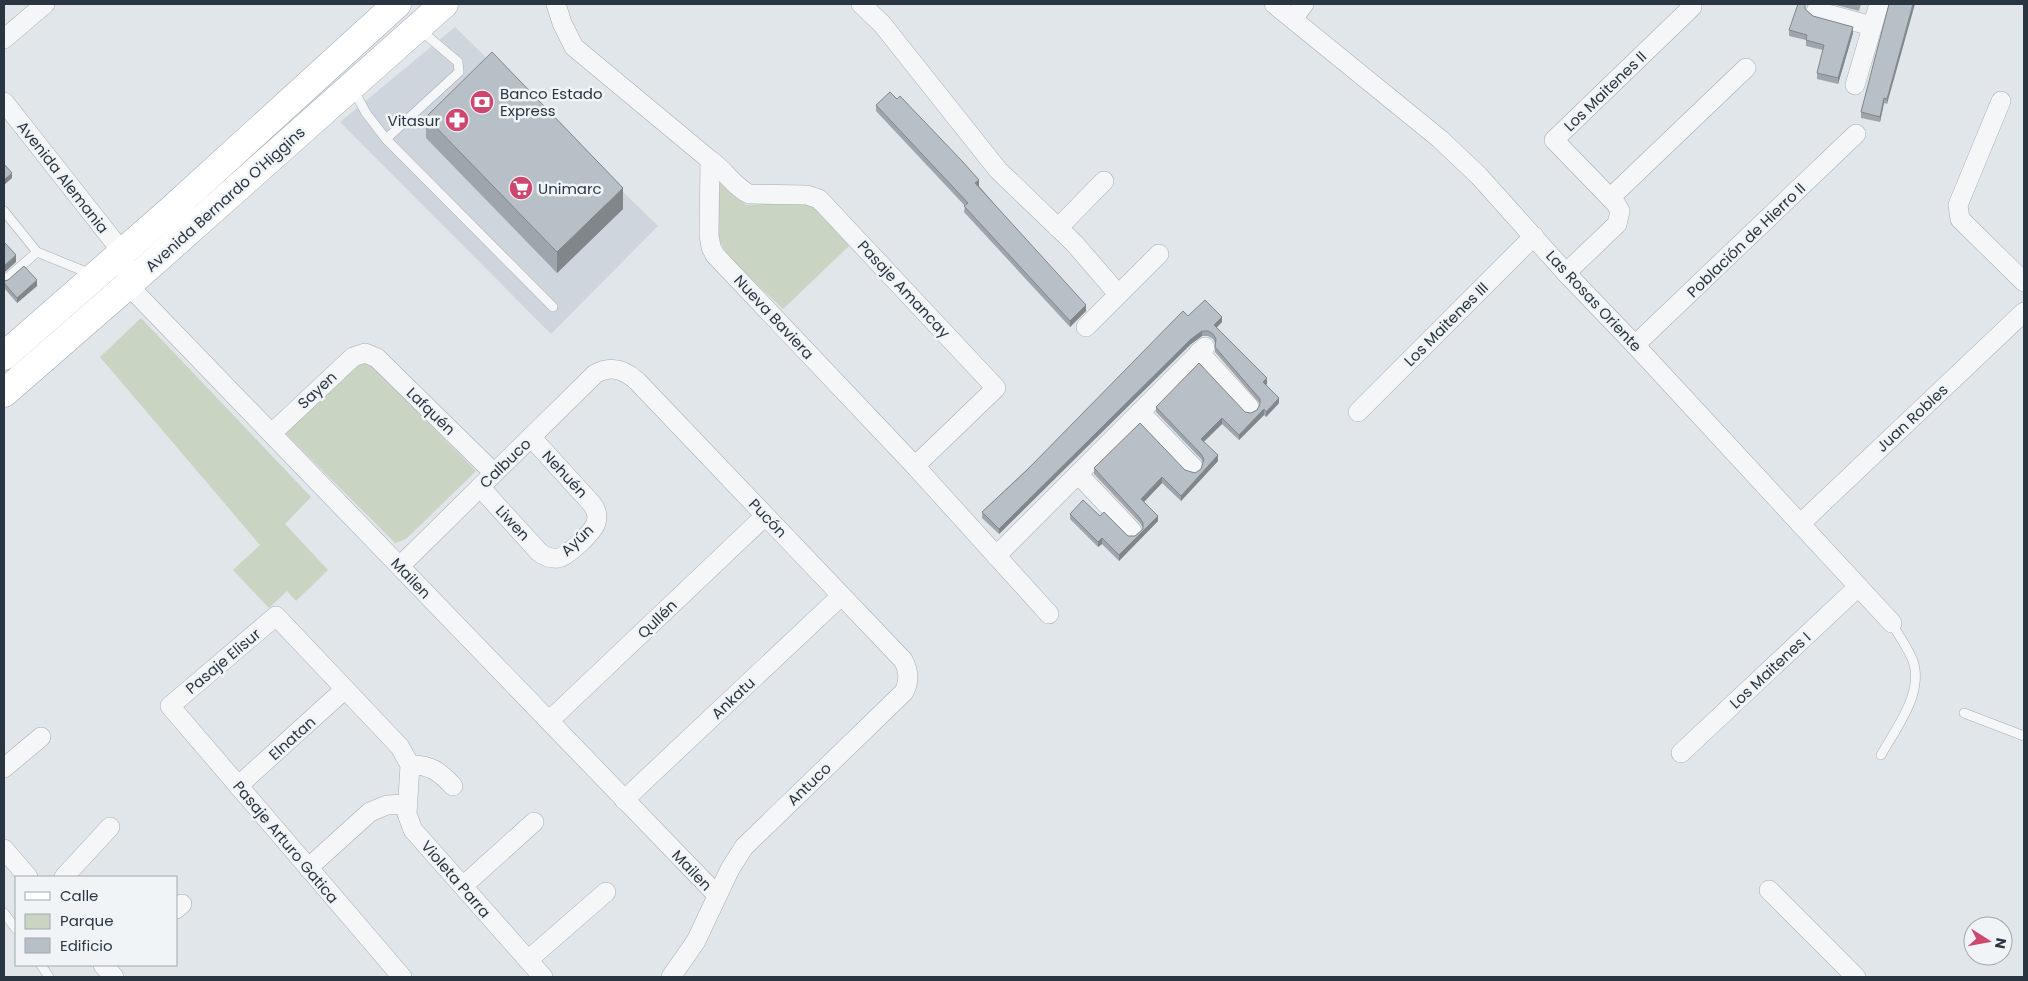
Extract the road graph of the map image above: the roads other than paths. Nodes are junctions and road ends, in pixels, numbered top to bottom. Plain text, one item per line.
1 (45, 4) edge
2 (397, 4) edge
3 (444, 4) edge
4 (556, 4) edge
5 (861, 4) edge
6 (1274, 4) edge
7 (1304, 4) edge
8 (1879, 4) edge
9 (1692, 7) dead end
10 (1816, 11) dead end
11 (1293, 19) junction
12 (1872, 26) junction
13 (417, 28) junction
14 (4, 39) edge
15 (332, 63) junction
16 (1746, 68) dead end
17 (351, 85) junction
18 (1855, 85) dead end
19 (2001, 101) dead end
20 (4, 102) edge
21 (1856, 134) dead end
22 (386, 139) junction
23 (710, 160) junction
24 (1104, 181) dead end
25 (1610, 198) junction
26 (4, 211) edge
27 (1058, 228) junction
28 (1534, 236) junction
29 (37, 252) junction
30 (123, 252) junction
31 (1158, 254) dead end
32 (1566, 273) junction
33 (4, 281) edge
34 (2024, 282) edge
35 (110, 286) junction
36 (1118, 294) junction
37 (554, 307) dead end
38 (2024, 312) edge
39 (1086, 327) dead end
40 (1635, 345) junction
41 (365, 353) joint
42 (4, 356) edge
43 (614, 369) joint
44 (5, 389) edge
45 (1249, 407) dead end
46 (1140, 412) junction
47 (1358, 412) dead end
48 (272, 433) junction
49 (531, 437) junction
50 (915, 466) junction
51 (1193, 467) dead end
52 (494, 473) junction
53 (1078, 474) junction
54 (480, 487) junction
55 (596, 512) joint
56 (765, 516) junction
57 (1800, 524) junction
58 (1132, 531) dead end
59 (996, 556) junction
60 (548, 557) joint
61 (400, 566) junction
62 (1858, 588) junction
63 (841, 596) junction
64 (1049, 614) dead end
65 (1892, 623) joint
66 (908, 679) joint
67 (346, 689) junction
68 (170, 706) joint
69 (1964, 713) dead end
70 (549, 721) junction
71 (41, 736) dead end
72 (2024, 736) edge
73 (1682, 753) dead end
74 (1882, 755) dead end
75 (410, 765) junction
76 (4, 768) edge
77 (238, 786) junction
78 (453, 786) dead end
79 (624, 800) junction
80 (406, 804) junction
81 (534, 822) dead end
82 (110, 827) dead end
83 (4, 849) edge
84 (308, 868) junction
85 (27, 876) edge
86 (65, 876) edge
87 (462, 886) junction
88 (1769, 890) dead end
89 (606, 892) dead end
90 (716, 896) junction
91 (4, 913) edge
92 (15, 928) edge
93 (528, 960) junction
94 (42, 966) edge
95 (48, 977) edge
96 (402, 977) edge
97 (543, 977) edge
98 (671, 977) edge
99 (1856, 977) edge

1 - 14 street
2 - 15 main road, Avenida Bernardo O'Higgins
3 - 13 main road, Avenida Bernardo O'Higgins
4 - 23 street
5 - 27 street
6 - 11 street, Las Rosas Oriente
7 - 11 street
8 - 12 street
9 - 25 street, Los Maitenes II
10 - 12 street
11 - 28 street, Las Rosas Oriente
12 - 18 street
13 - 17 main road, Avenida Bernardo O'Higgins
13 - 22 lane
15 - 17 main road
15 - 30 main road, Avenida Bernardo O'Higgins
16 - 25 street
17 - 22 lane
17 - 35 main road, Avenida Bernardo O'Higgins
19 - 34 street
20 - 30 street, Avenida Alemania
21 - 40 street, Población de Hierro II
22 - 37 lane
23 - 50 street, Nueva Baviera
23 - 50 street, Pasaje Amancay
24 - 27 street
25 - 32 street, Los Maitenes II
26 - 29 lane
27 - 36 street
28 - 32 street, Las Rosas Oriente
28 - 47 street, Los Maitenes III
29 - 33 lane
29 - 35 lane
30 - 35 main road, Avenida Bernardo O'Higgins
31 - 36 street
32 - 40 street, Las Rosas Oriente
35 - 42 main road, Avenida Bernardo O'Higgins
35 - 44 main road, Avenida Bernardo O'Higgins
35 - 48 street, Mailen
36 - 39 street
38 - 57 street, Juan Robles
40 - 57 street, Las Rosas Oriente
41 - 48 street, Sayen
41 - 52 street, Lafquén
43 - 49 street, Calbuco
43 - 56 street, Pucón
45 - 46 street
46 - 51 street
46 - 53 street
48 - 61 street, Mailen
49 - 52 street, Calbuco
49 - 55 street, Nehuén
50 - 59 street, Nueva Baviera
52 - 54 street, Calbuco
53 - 58 street
53 - 59 street
54 - 60 street, Liwen
54 - 61 street, Calbuco
55 - 60 street, Ayún
56 - 63 street, Pucón
56 - 70 street, Qullén
57 - 62 street, Las Rosas Oriente
59 - 64 street, Nueva Baviera
61 - 70 street, Mailen
62 - 65 street, Las Rosas Oriente
62 - 73 street, Los Maitenes I
63 - 66 street, Pucón
63 - 79 street, Ankatu
65 - 74 lane
66 - 90 street, Antuco
67 - 68 street, Pasaje Elisur
67 - 75 street
67 - 77 street, Elnatan
68 - 77 street, Pasaje Arturo Gatica
69 - 72 lane
70 - 79 street, Mailen
71 - 76 street
75 - 78 street
75 - 80 street, Violeta Parra
77 - 84 street, Pasaje Arturo Gatica
79 - 90 street, Mailen
80 - 84 street
80 - 87 street, Violeta Parra
81 - 87 street
82 - 86 street
83 - 85 street
84 - 96 street, Pasaje Arturo Gatica
87 - 93 street, Violeta Parra
88 - 99 street
89 - 93 street
90 - 98 street, Antuco
91 - 92 lane
93 - 97 street, Violeta Parra
94 - 95 lane

